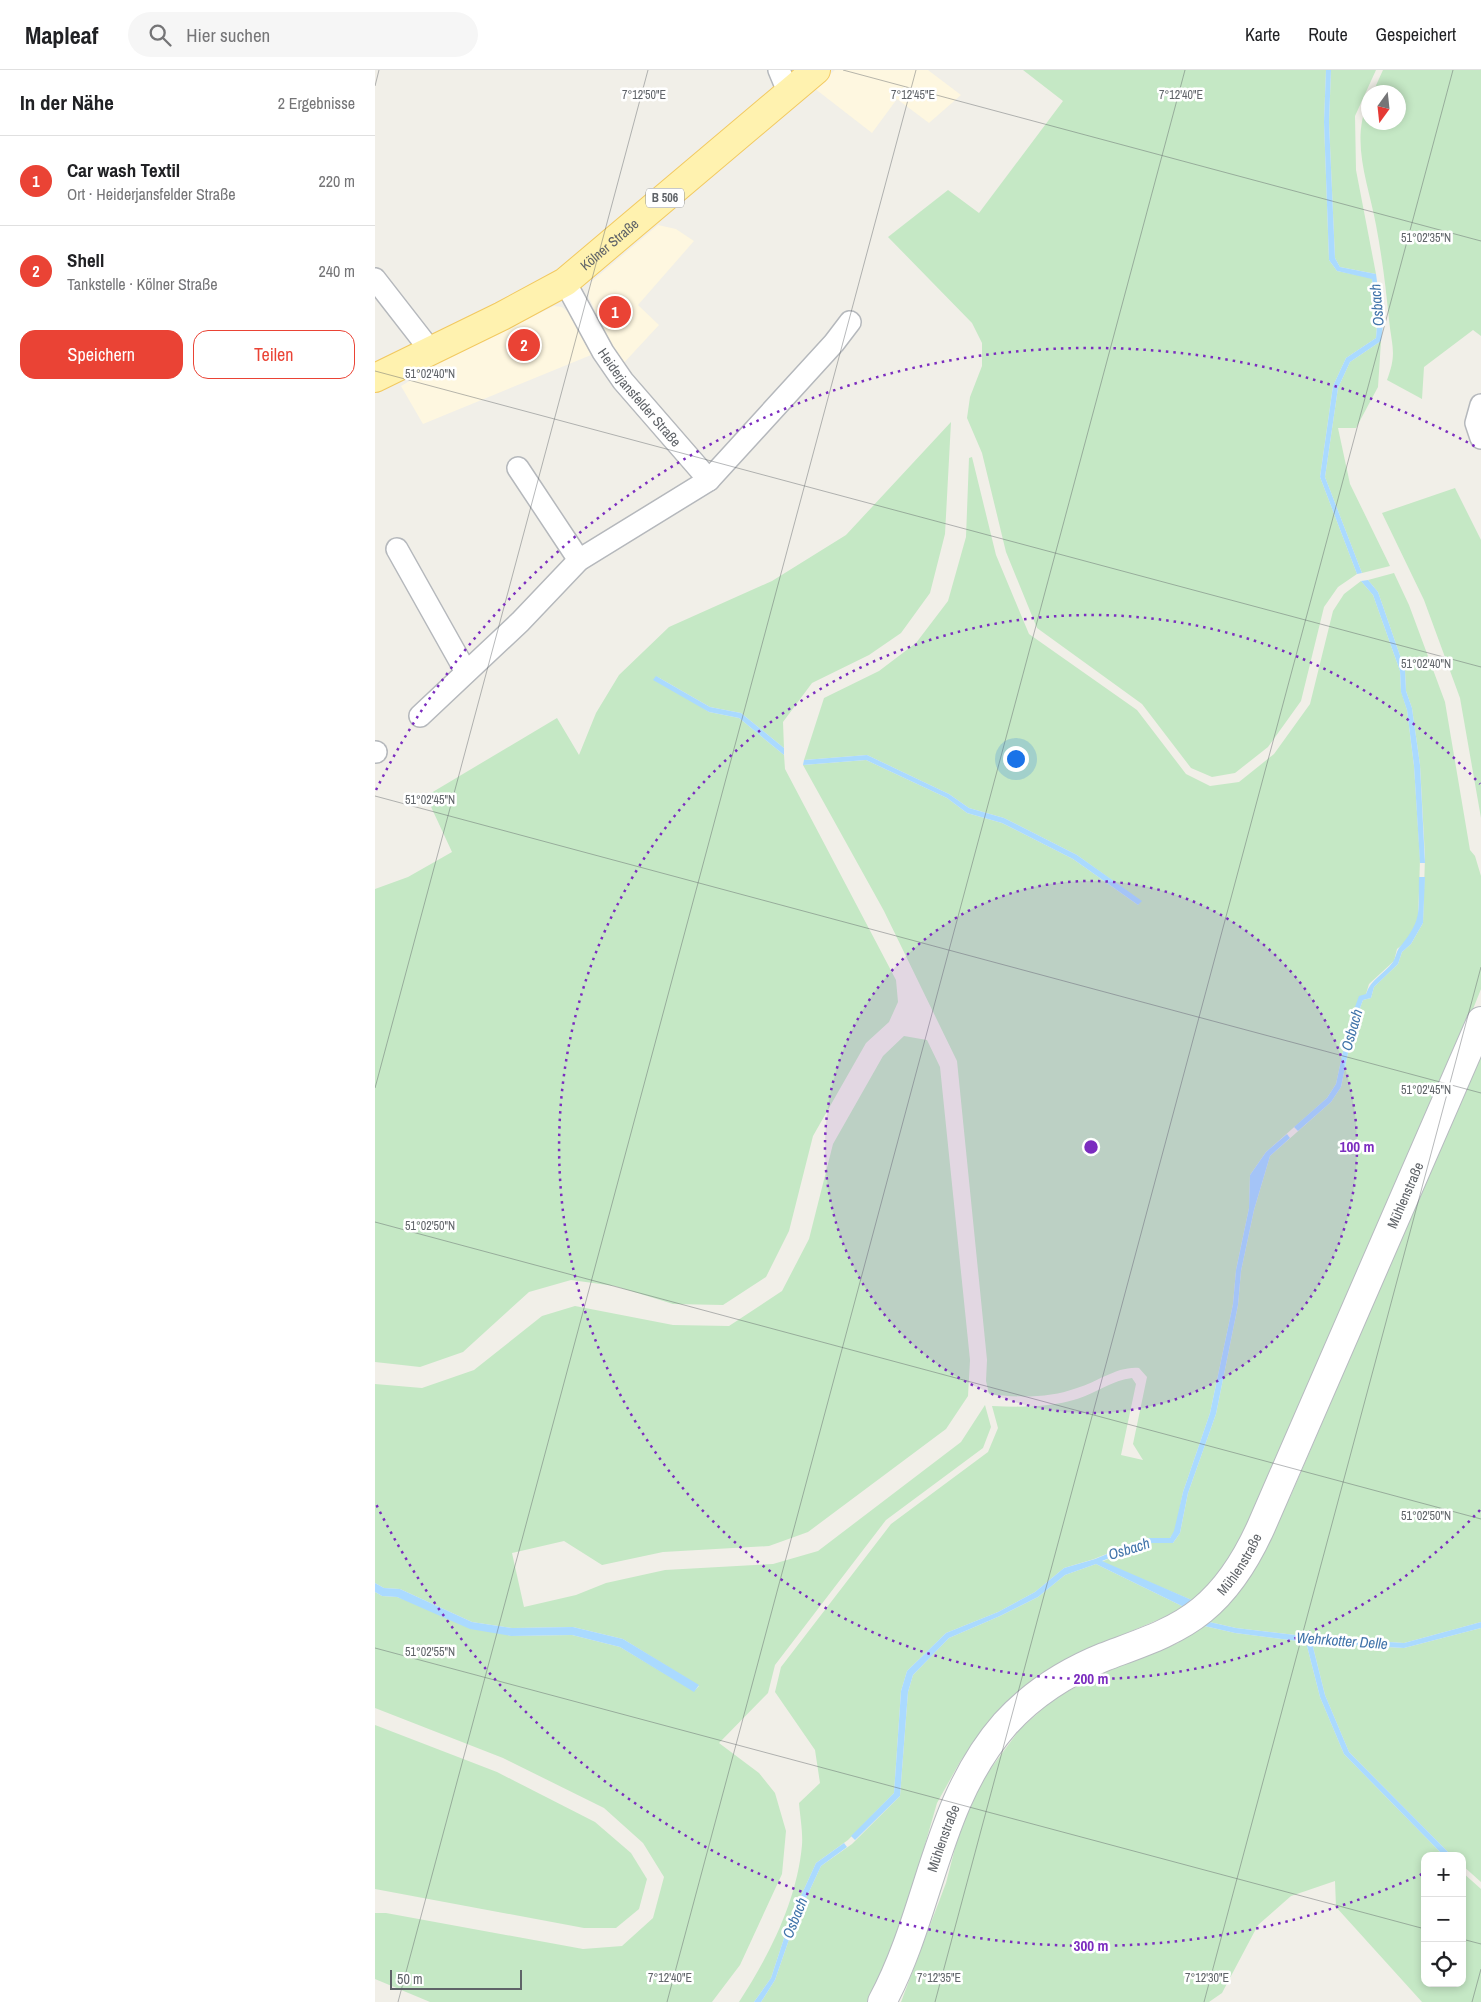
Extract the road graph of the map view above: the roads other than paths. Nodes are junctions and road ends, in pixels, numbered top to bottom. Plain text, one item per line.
1 (816, 70) edge
2 (784, 82) edge
3 (375, 279) edge
4 (565, 282) junction
5 (850, 322) dead end
6 (431, 351) junction
7 (375, 378) edge
8 (1481, 405) edge
9 (1481, 438) edge
10 (518, 468) dead end
11 (709, 480) junction
12 (397, 549) dead end
13 (579, 560) junction
14 (466, 672) junction
15 (420, 716) dead end
16 (1481, 1021) edge
17 (882, 2002) edge

1 - 2 main road, Kölner Straße / B 506
2 - 4 main road, Kölner Straße / B 506
3 - 6 street
4 - 6 main road, Kölner Straße / B 506
4 - 11 street, Heiderjansfelder Straße
5 - 11 street
6 - 7 main road, Kölner Straße / B 506
8 - 9 street
10 - 13 street
11 - 13 street
12 - 14 street
13 - 14 street
14 - 15 street
16 - 17 street, Mühlenstraße

